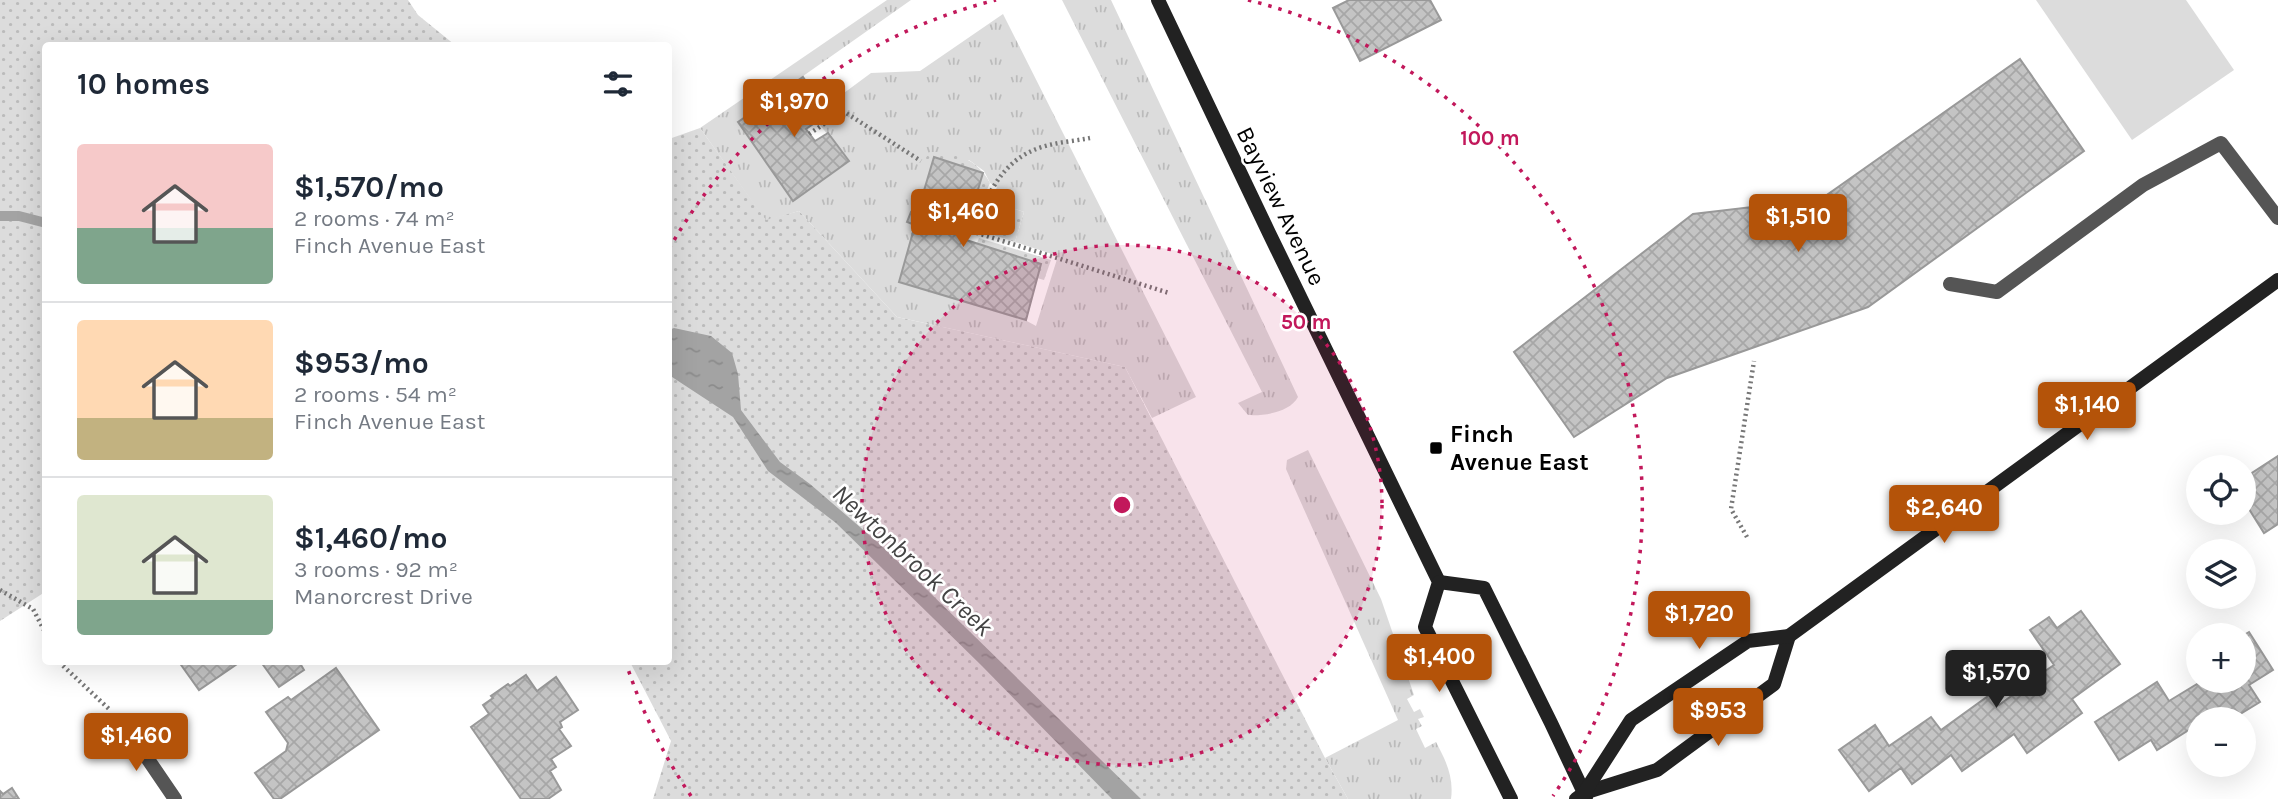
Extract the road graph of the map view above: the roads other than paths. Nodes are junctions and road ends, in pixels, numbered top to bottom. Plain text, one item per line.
1 (1158, 0) edge
2 (2278, 218) edge
3 (2278, 280) edge
4 (1950, 284) dead end
5 (1439, 582) junction
6 (1789, 636) junction
7 (127, 727) road end
8 (1582, 797) edge
9 (175, 799) edge
10 (1511, 799) edge

1 - 5 main road, Bayview Avenue
2 - 4 street
3 - 6 main road
5 - 8 main road
5 - 10 main road
6 - 8 main road
6 - 8 main road
7 - 9 street

